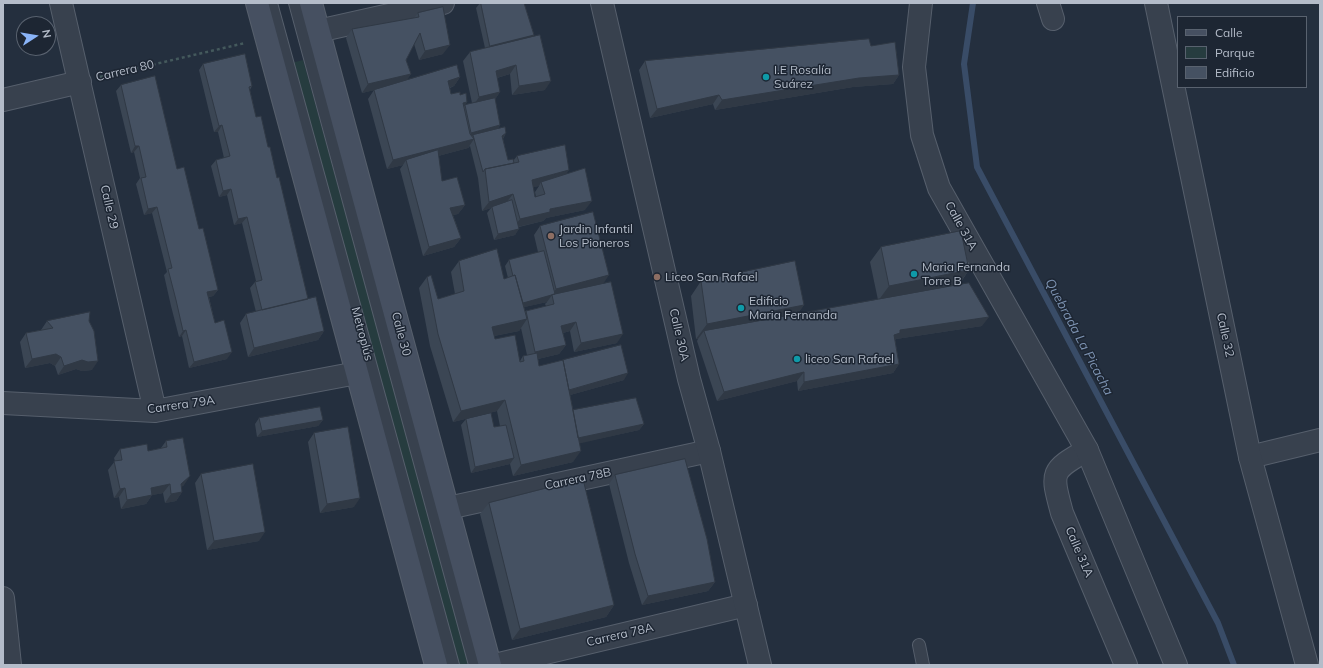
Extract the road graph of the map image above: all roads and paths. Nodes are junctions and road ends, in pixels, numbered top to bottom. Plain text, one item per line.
1 (61, 3) edge
2 (257, 3) edge
3 (271, 3) edge
4 (295, 3) edge
5 (311, 3) edge
6 (443, 3) edge
7 (602, 3) edge
8 (921, 3) edge
9 (1156, 3) edge
10 (318, 31) junction
11 (248, 43) dead end
12 (80, 82) junction
13 (3, 100) edge
14 (357, 373) junction
15 (3, 403) edge
16 (155, 411) junction
17 (1320, 440) edge
18 (1087, 450) junction
19 (709, 451) junction
20 (1250, 457) junction
21 (448, 508) junction
22 (3, 598) edge
23 (746, 605) junction
24 (919, 645) dead end
25 (10, 665) edge
26 (436, 665) edge
27 (453, 665) edge
28 (475, 665) edge
29 (490, 665) edge
30 (494, 665) edge
31 (760, 665) edge
32 (923, 665) edge
33 (1126, 665) edge
34 (1176, 665) edge
35 (1307, 665) edge

1 - 12 street, Calle 29
2 - 14 main road
3 - 27 lane, Metroplús
4 - 28 lane, Metroplús
5 - 10 main road, Calle 30
6 - 10 street
7 - 19 street, Calle 30A
8 - 18 street, Calle 31A
9 - 20 street, Calle 32
10 - 21 main road, Calle 30
11 - 12 path, Carrera 80
12 - 13 street, Carrera 80
12 - 16 street, Calle 29
14 - 16 street, Carrera 79A
14 - 26 main road
15 - 16 street, Carrera 79A
17 - 20 street
18 - 33 street, Calle 31A
18 - 34 street, Calle 31A
19 - 21 street, Carrera 78B
19 - 23 street, Calle 30A
20 - 35 street, Calle 32
21 - 29 main road, Calle 30
22 - 25 street
23 - 30 street, Carrera 78A
23 - 31 street, Calle 30A
24 - 32 lane

